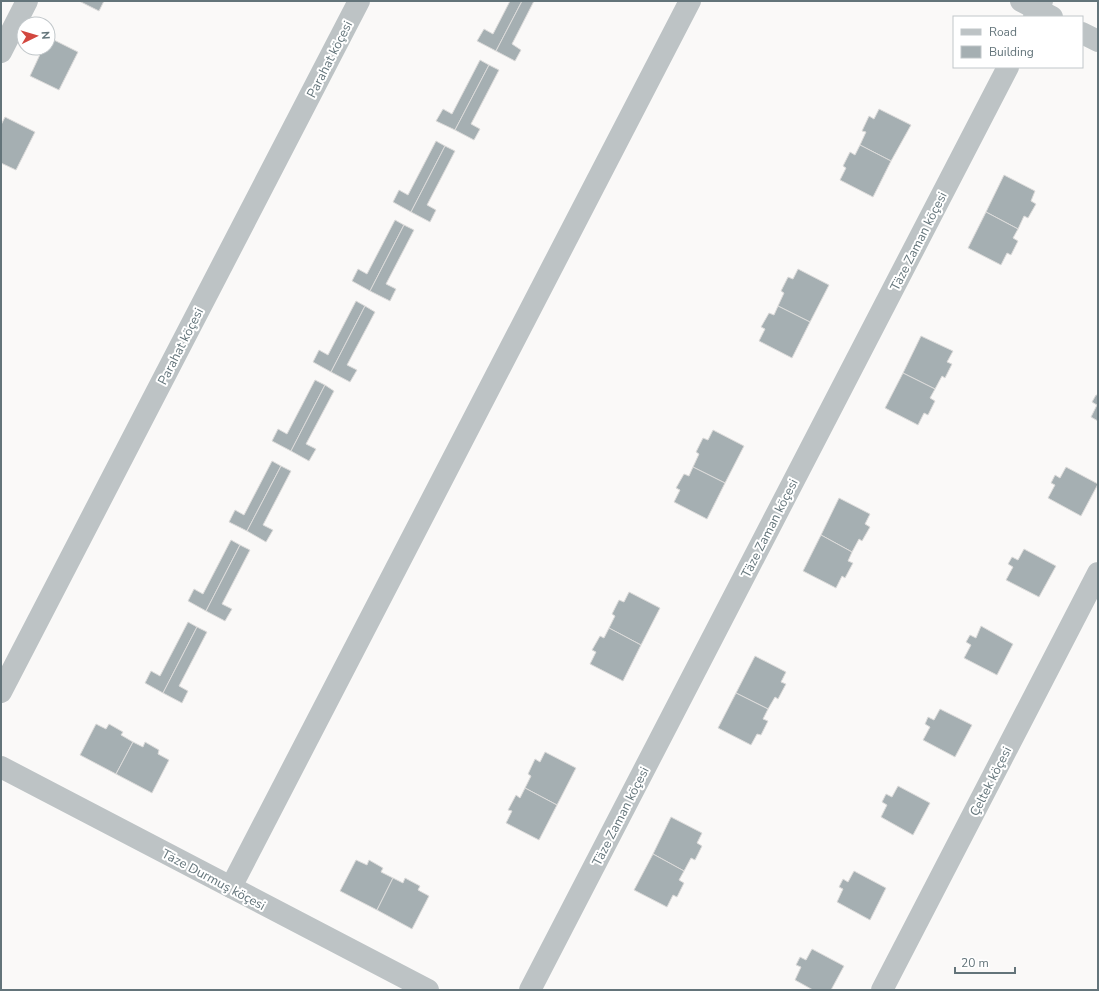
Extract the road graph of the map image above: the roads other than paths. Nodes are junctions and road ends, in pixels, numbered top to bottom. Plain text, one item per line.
1 (27, 1) edge
2 (359, 1) edge
3 (690, 1) edge
4 (1083, 34) edge
5 (1098, 41) edge
6 (1, 52) edge
7 (1007, 68) edge
8 (1098, 573) edge
9 (1, 692) edge
10 (1, 767) edge
11 (231, 887) junction
12 (428, 990) edge
13 (530, 990) edge
14 (882, 990) edge

1 - 6 street
2 - 9 street, Parahat köçesi
3 - 11 street
4 - 5 street
7 - 13 street, Täze Zaman köçesi
8 - 14 street, Çeltek köçesi
10 - 11 street, Täze Durmuş köçesi
11 - 12 street, Täze Durmuş köçesi

